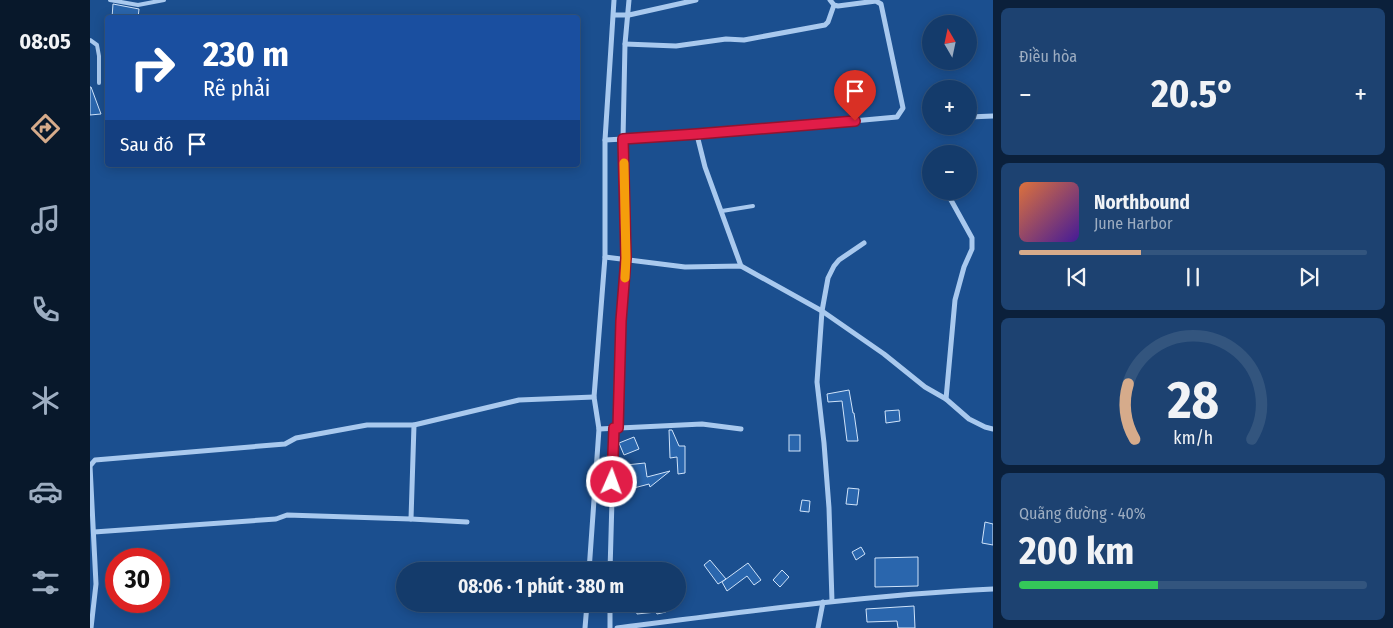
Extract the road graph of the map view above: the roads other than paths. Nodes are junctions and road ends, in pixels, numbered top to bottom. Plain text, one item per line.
1 (110, 0) edge
2 (164, 0) edge
3 (614, 0) edge
4 (629, 0) edge
5 (696, 0) edge
6 (830, 0) edge
7 (834, 5) junction
8 (614, 15) junction
9 (629, 15) junction
10 (90, 40) edge
11 (625, 44) junction
12 (99, 83) dead end
13 (993, 116) edge
14 (977, 117) edge
15 (697, 134) junction
16 (623, 139) junction
17 (606, 140) junction
18 (951, 200) edge
19 (753, 206) dead end
20 (722, 211) junction
21 (864, 243) dead end
22 (606, 257) junction
23 (626, 258) junction
24 (741, 266) junction
25 (822, 311) junction
26 (594, 397) junction
27 (946, 399) junction
28 (414, 425) junction
29 (616, 428) junction
30 (599, 429) junction
31 (741, 429) dead end
32 (993, 429) edge
33 (411, 519) junction
34 (467, 522) dead end
35 (94, 532) junction
36 (590, 562) edge
37 (610, 562) edge
38 (993, 589) edge
39 (832, 601) junction
40 (823, 602) junction
41 (586, 612) edge
42 (610, 612) edge
43 (91, 628) edge
44 (585, 628) edge
45 (610, 628) edge
46 (617, 628) edge
47 (818, 628) edge

1 - 2 lane
3 - 8 street
4 - 9 street
5 - 9 street
6 - 7 street
7 - 11 street
7 - 15 street
8 - 9 street
8 - 17 street
9 - 11 street
10 - 12 lane
11 - 16 street
13 - 14 street
15 - 16 street
15 - 20 street
16 - 17 street
16 - 23 street
17 - 22 street
18 - 27 street
19 - 20 lane
20 - 24 street
21 - 25 street
22 - 23 street
22 - 26 street
23 - 24 street
23 - 29 street
24 - 25 street
25 - 27 street
25 - 39 street
26 - 28 street
26 - 30 street
27 - 32 street
28 - 33 street
28 - 35 street
29 - 30 street
29 - 31 street
29 - 37 street
30 - 36 street
33 - 34 street
33 - 35 street
35 - 43 street
38 - 39 street
39 - 40 street
40 - 46 street
40 - 47 street
41 - 44 street
42 - 45 street

